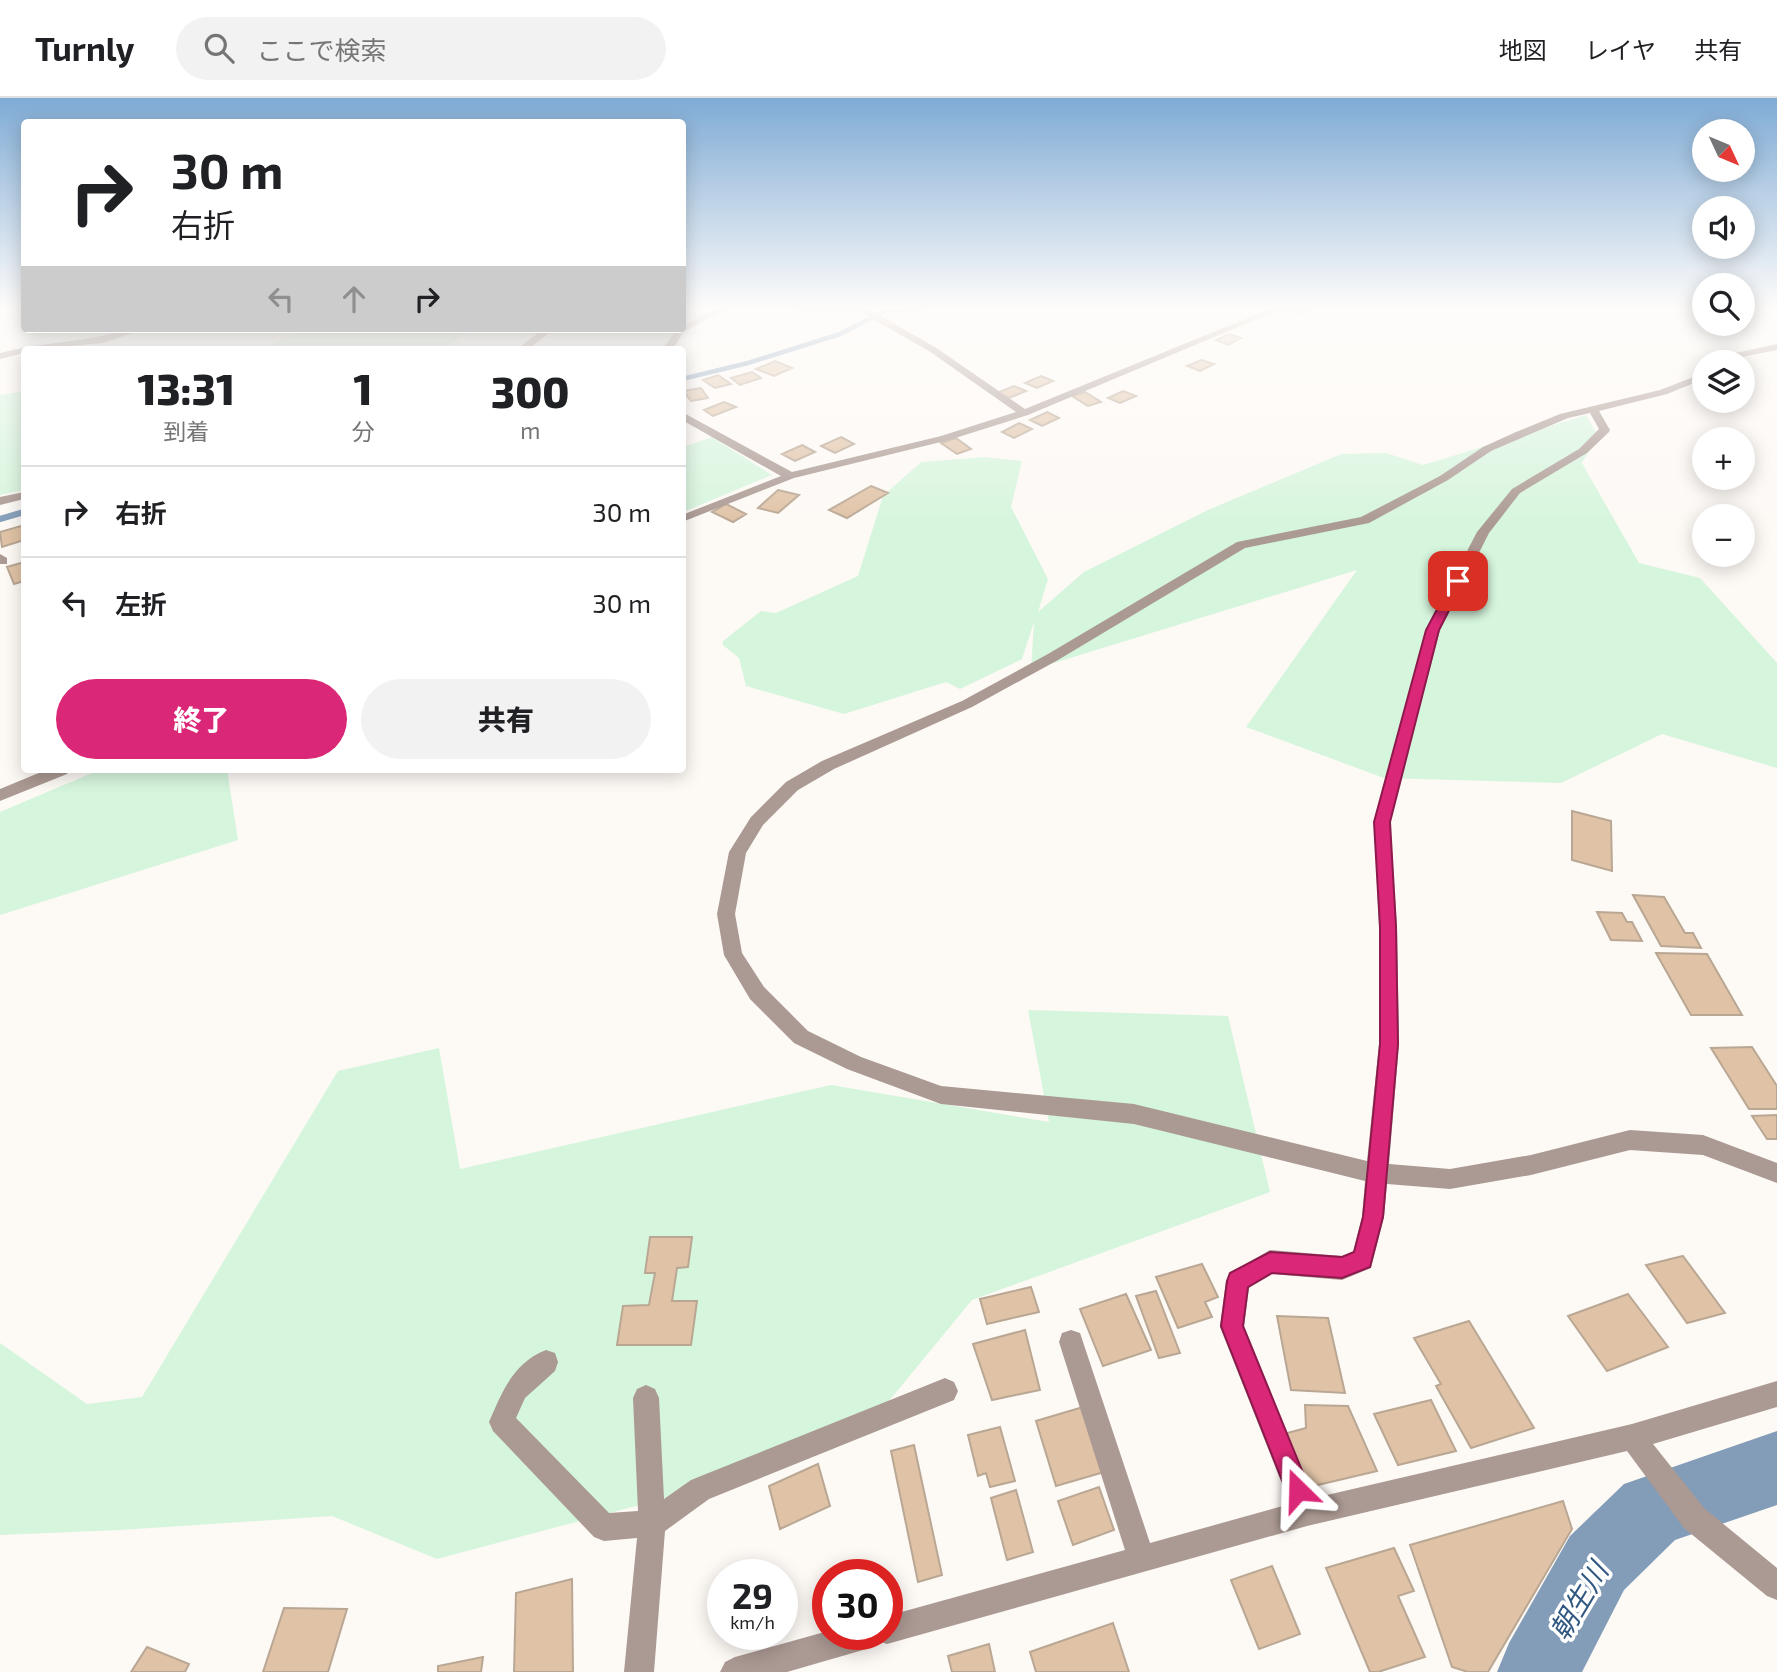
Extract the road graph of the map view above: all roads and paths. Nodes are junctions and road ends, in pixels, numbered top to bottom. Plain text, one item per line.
1 (976, 379) edge
2 (1105, 379) edge
3 (1692, 381) edge
4 (1591, 409) junction
5 (1024, 413) junction
6 (686, 417) edge
7 (790, 476) junction
8 (21, 497) edge
9 (0, 501) edge
10 (0, 507) edge
11 (686, 517) edge
12 (54, 773) edge
13 (0, 795) edge
14 (1376, 1173) junction
15 (1777, 1173) edge
16 (1071, 1342) dead end
17 (546, 1362) dead end
18 (945, 1391) dead end
19 (1777, 1394) edge
20 (646, 1398) dead end
21 (1632, 1437) junction
22 (1307, 1513) junction
23 (652, 1524) junction
24 (1142, 1559) junction
25 (1777, 1586) edge
26 (903, 1626) edge
27 (813, 1650) edge
28 (639, 1672) edge
29 (735, 1672) edge

1 - 5 street
2 - 5 street
3 - 4 street
4 - 14 street
4 - 14 street
5 - 7 street
6 - 7 street
7 - 11 street
8 - 9 street
8 - 10 street
12 - 13 street
14 - 15 street
14 - 22 street
16 - 24 street
17 - 23 street
18 - 23 street
19 - 21 street
20 - 23 street
21 - 22 street
21 - 25 street
22 - 24 street
23 - 28 street
24 - 26 street
27 - 29 street

